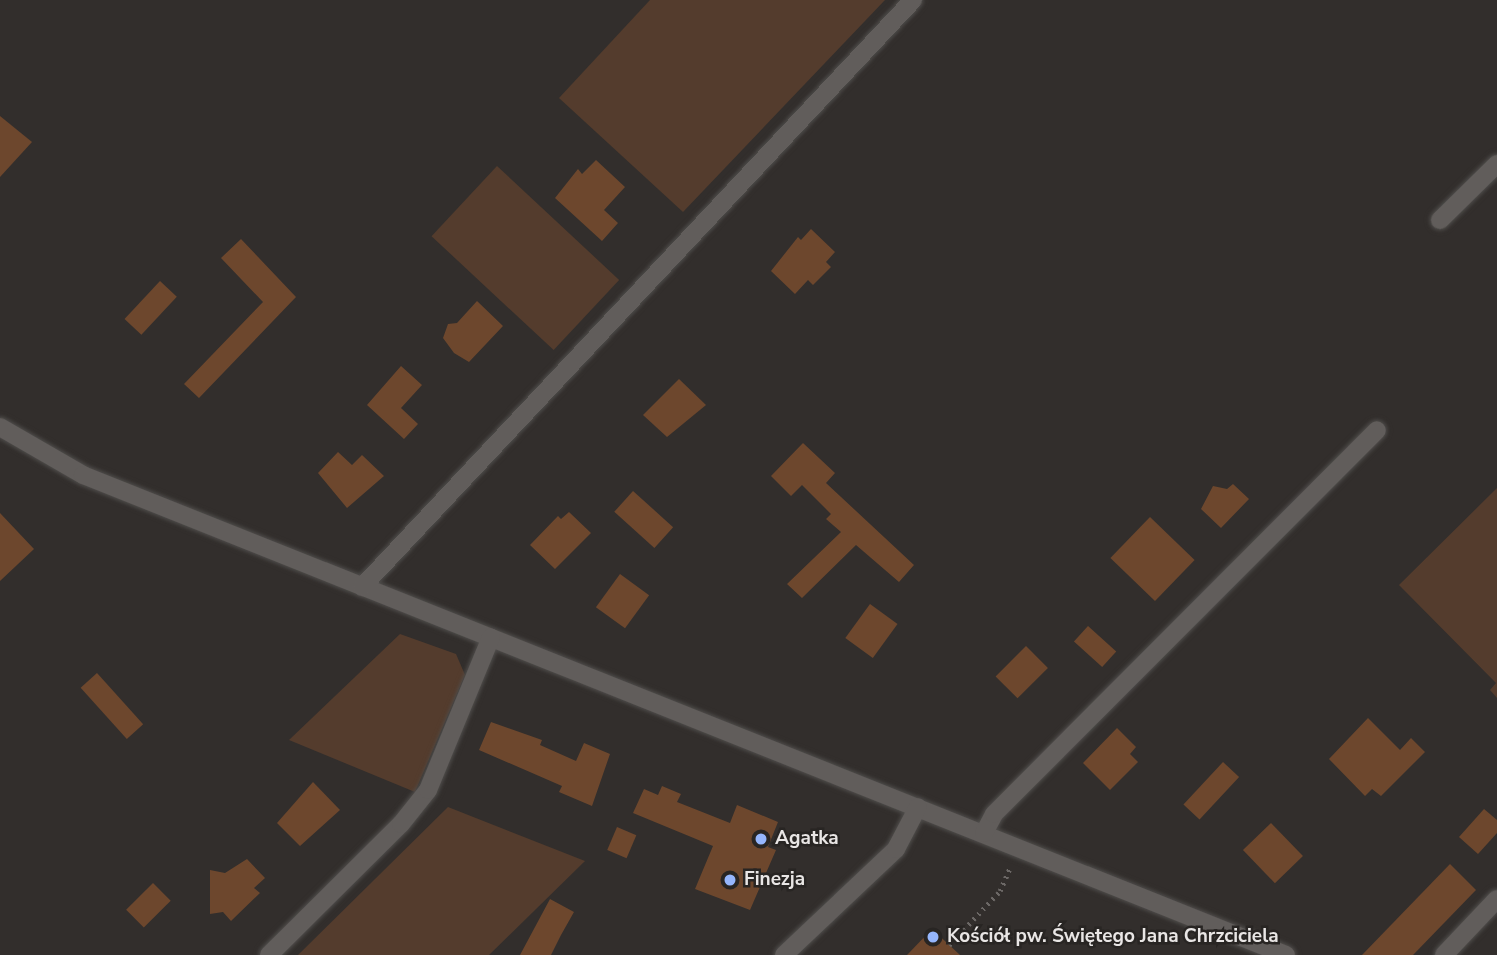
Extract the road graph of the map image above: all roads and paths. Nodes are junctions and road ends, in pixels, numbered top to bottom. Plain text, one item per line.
1 (913, 0) edge
2 (1497, 164) edge
3 (1440, 220) dead end
4 (0, 427) edge
5 (1377, 430) dead end
6 (362, 587) junction
7 (491, 638) junction
8 (918, 807) junction
9 (984, 832) junction
10 (1011, 865) dead end
11 (1497, 899) edge
12 (949, 945) dead end
13 (268, 955) edge
14 (784, 955) edge
15 (1286, 955) edge
16 (1444, 955) edge

1 - 6 street
2 - 3 street
4 - 6 street
5 - 9 street
6 - 7 street
7 - 8 street
7 - 13 street
8 - 9 street
8 - 14 street
9 - 15 street
10 - 12 path
11 - 16 street

